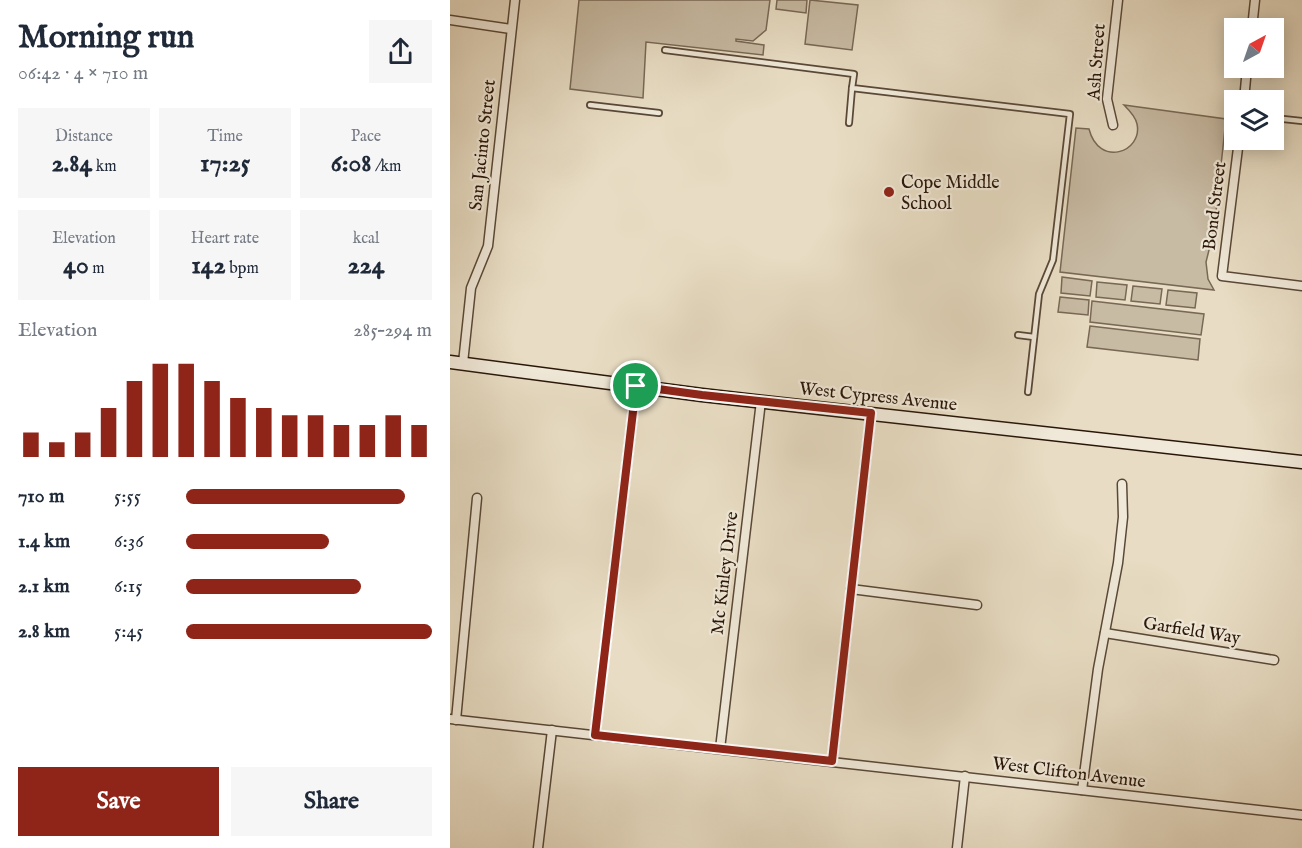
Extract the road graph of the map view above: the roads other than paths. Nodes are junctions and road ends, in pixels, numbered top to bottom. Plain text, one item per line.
1 (515, 0) edge
2 (1118, 0) edge
3 (1255, 0) edge
4 (1253, 18) edge
5 (450, 20) edge
6 (511, 29) junction
7 (665, 50) dead end
8 (852, 88) junction
9 (590, 105) dead end
10 (659, 113) dead end
11 (1284, 119) edge
12 (1302, 121) edge
13 (849, 123) dead end
14 (1113, 125) dead end
15 (1238, 150) edge
16 (1302, 286) edge
17 (1018, 335) dead end
18 (1034, 336) junction
19 (456, 362) edge
20 (636, 386) junction
21 (1028, 392) dead end
22 (761, 401) junction
23 (871, 413) junction
24 (1302, 462) edge
25 (1122, 484) dead end
26 (477, 498) dead end
27 (851, 589) junction
28 (976, 605) dead end
29 (1105, 633) junction
30 (1274, 660) dead end
31 (453, 719) edge
32 (552, 730) junction
33 (595, 735) junction
34 (720, 749) junction
35 (832, 761) junction
36 (964, 776) junction
37 (1082, 790) junction
38 (1302, 815) edge
39 (538, 848) edge
40 (957, 848) edge

1 - 6 street, San Jacinto Street
2 - 14 street, Ash Street
3 - 4 street
5 - 6 street
6 - 19 street, San Jacinto Street
7 - 8 lane
8 - 13 lane
8 - 18 lane
9 - 10 lane
11 - 12 lane
15 - 16 street, Bond Street
17 - 18 lane
18 - 21 lane
19 - 20 main road, West Cypress Avenue
20 - 22 main road, West Cypress Avenue
20 - 33 street
22 - 23 main road, West Cypress Avenue
22 - 34 street, Mc Kinley Drive
23 - 24 main road, West Cypress Avenue
23 - 27 street
25 - 29 street
26 - 31 street
27 - 28 street
27 - 35 street
29 - 30 street, Garfield Way
29 - 37 street
31 - 32 street
32 - 33 street
32 - 39 street
33 - 34 street
34 - 35 street, West Clifton Avenue
35 - 36 street, West Clifton Avenue
36 - 37 street, West Clifton Avenue
36 - 40 street
37 - 38 street, West Clifton Avenue

